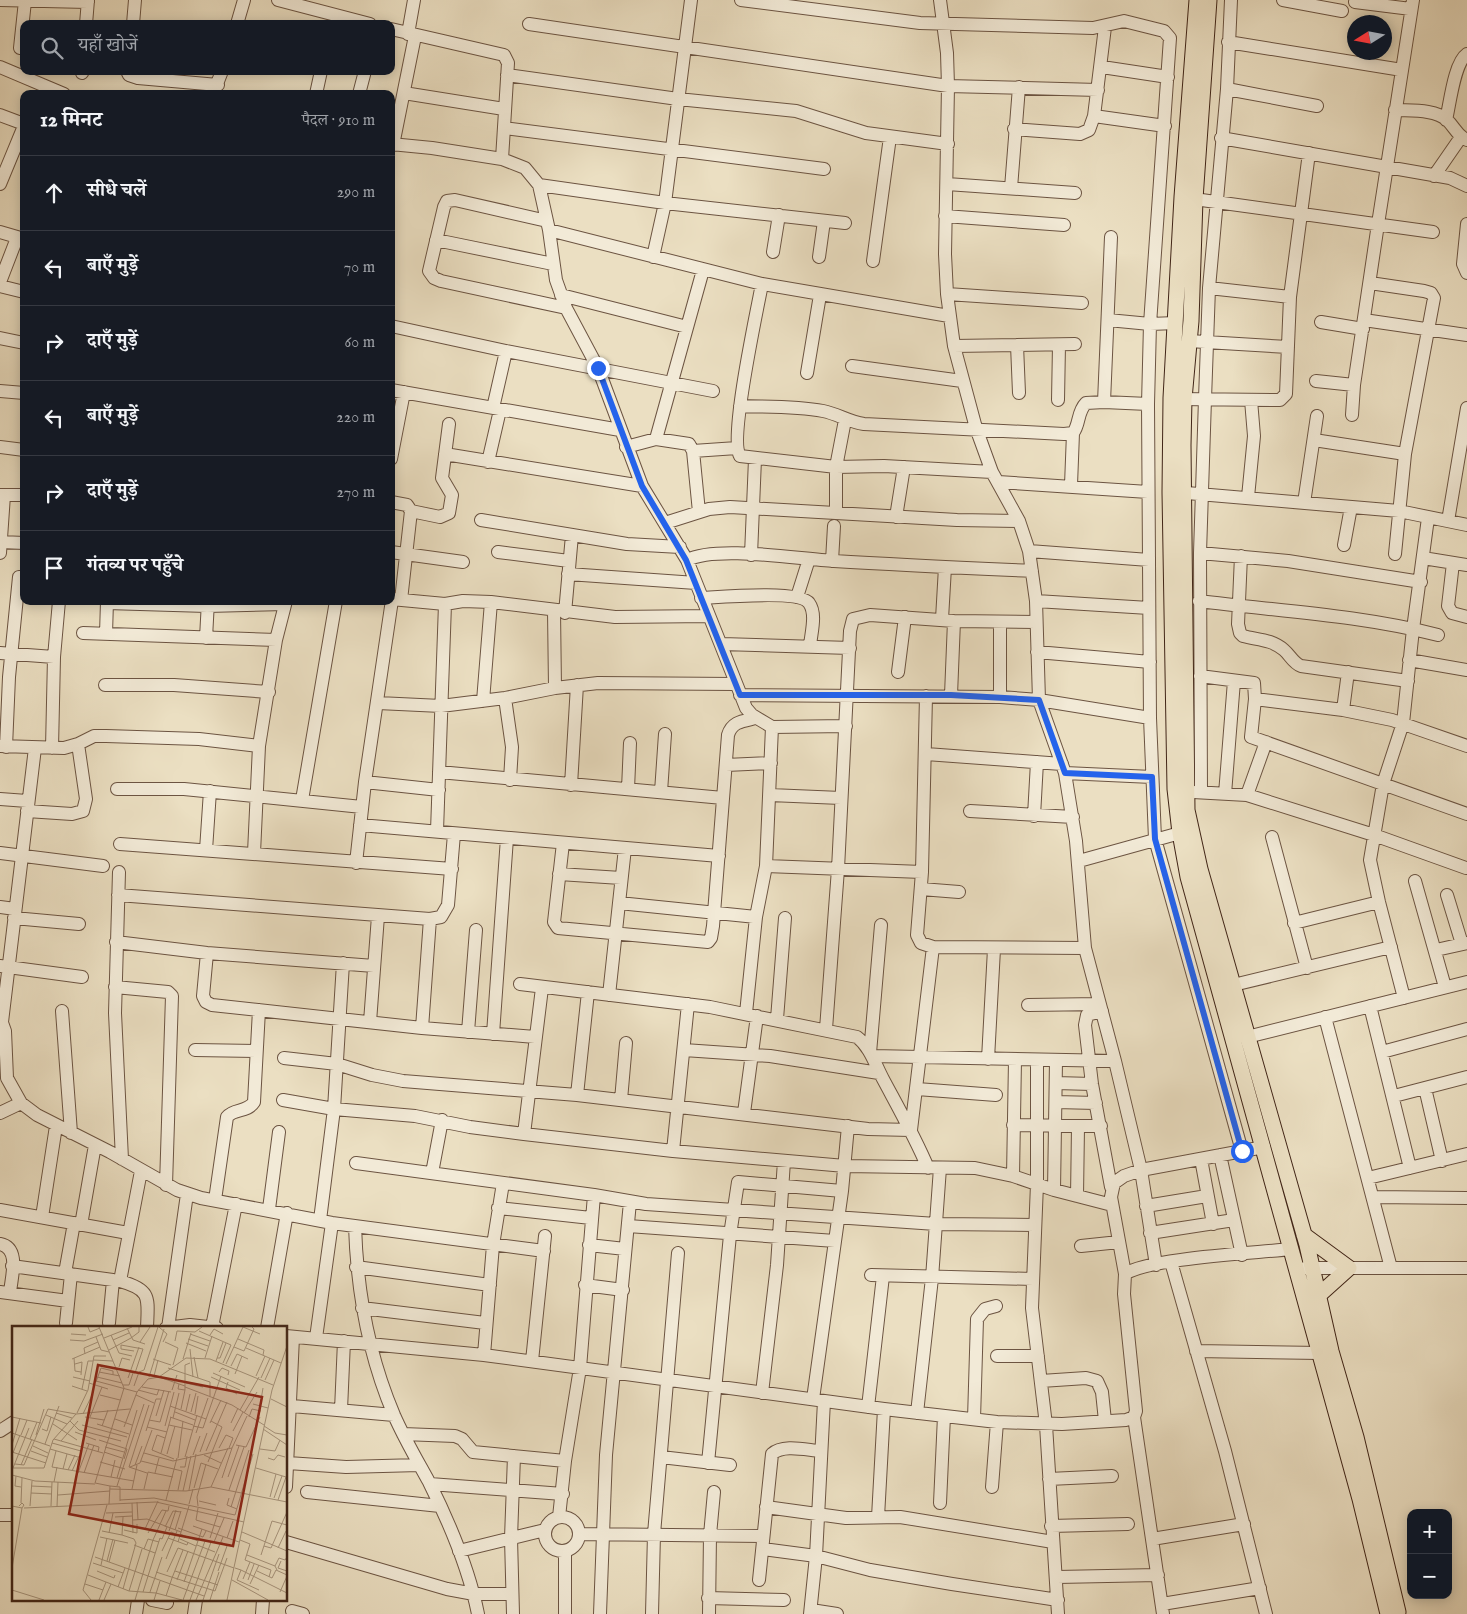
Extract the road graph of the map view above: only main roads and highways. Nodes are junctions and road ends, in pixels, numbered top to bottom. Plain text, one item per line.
1 (1197, 0) edge
2 (1210, 0) edge
3 (1189, 198) junction
4 (1178, 399) junction
5 (1188, 791) junction
6 (1226, 986) junction
7 (1304, 1235) junction
8 (1318, 1295) junction
9 (1388, 1614) edge
10 (1398, 1614) edge

1 - 3 main road
2 - 3 main road
3 - 4 main road
3 - 4 main road
4 - 5 main road
5 - 6 main road
5 - 6 main road
6 - 7 main road
6 - 9 main road
7 - 8 main road
7 - 8 main road
8 - 10 main road

